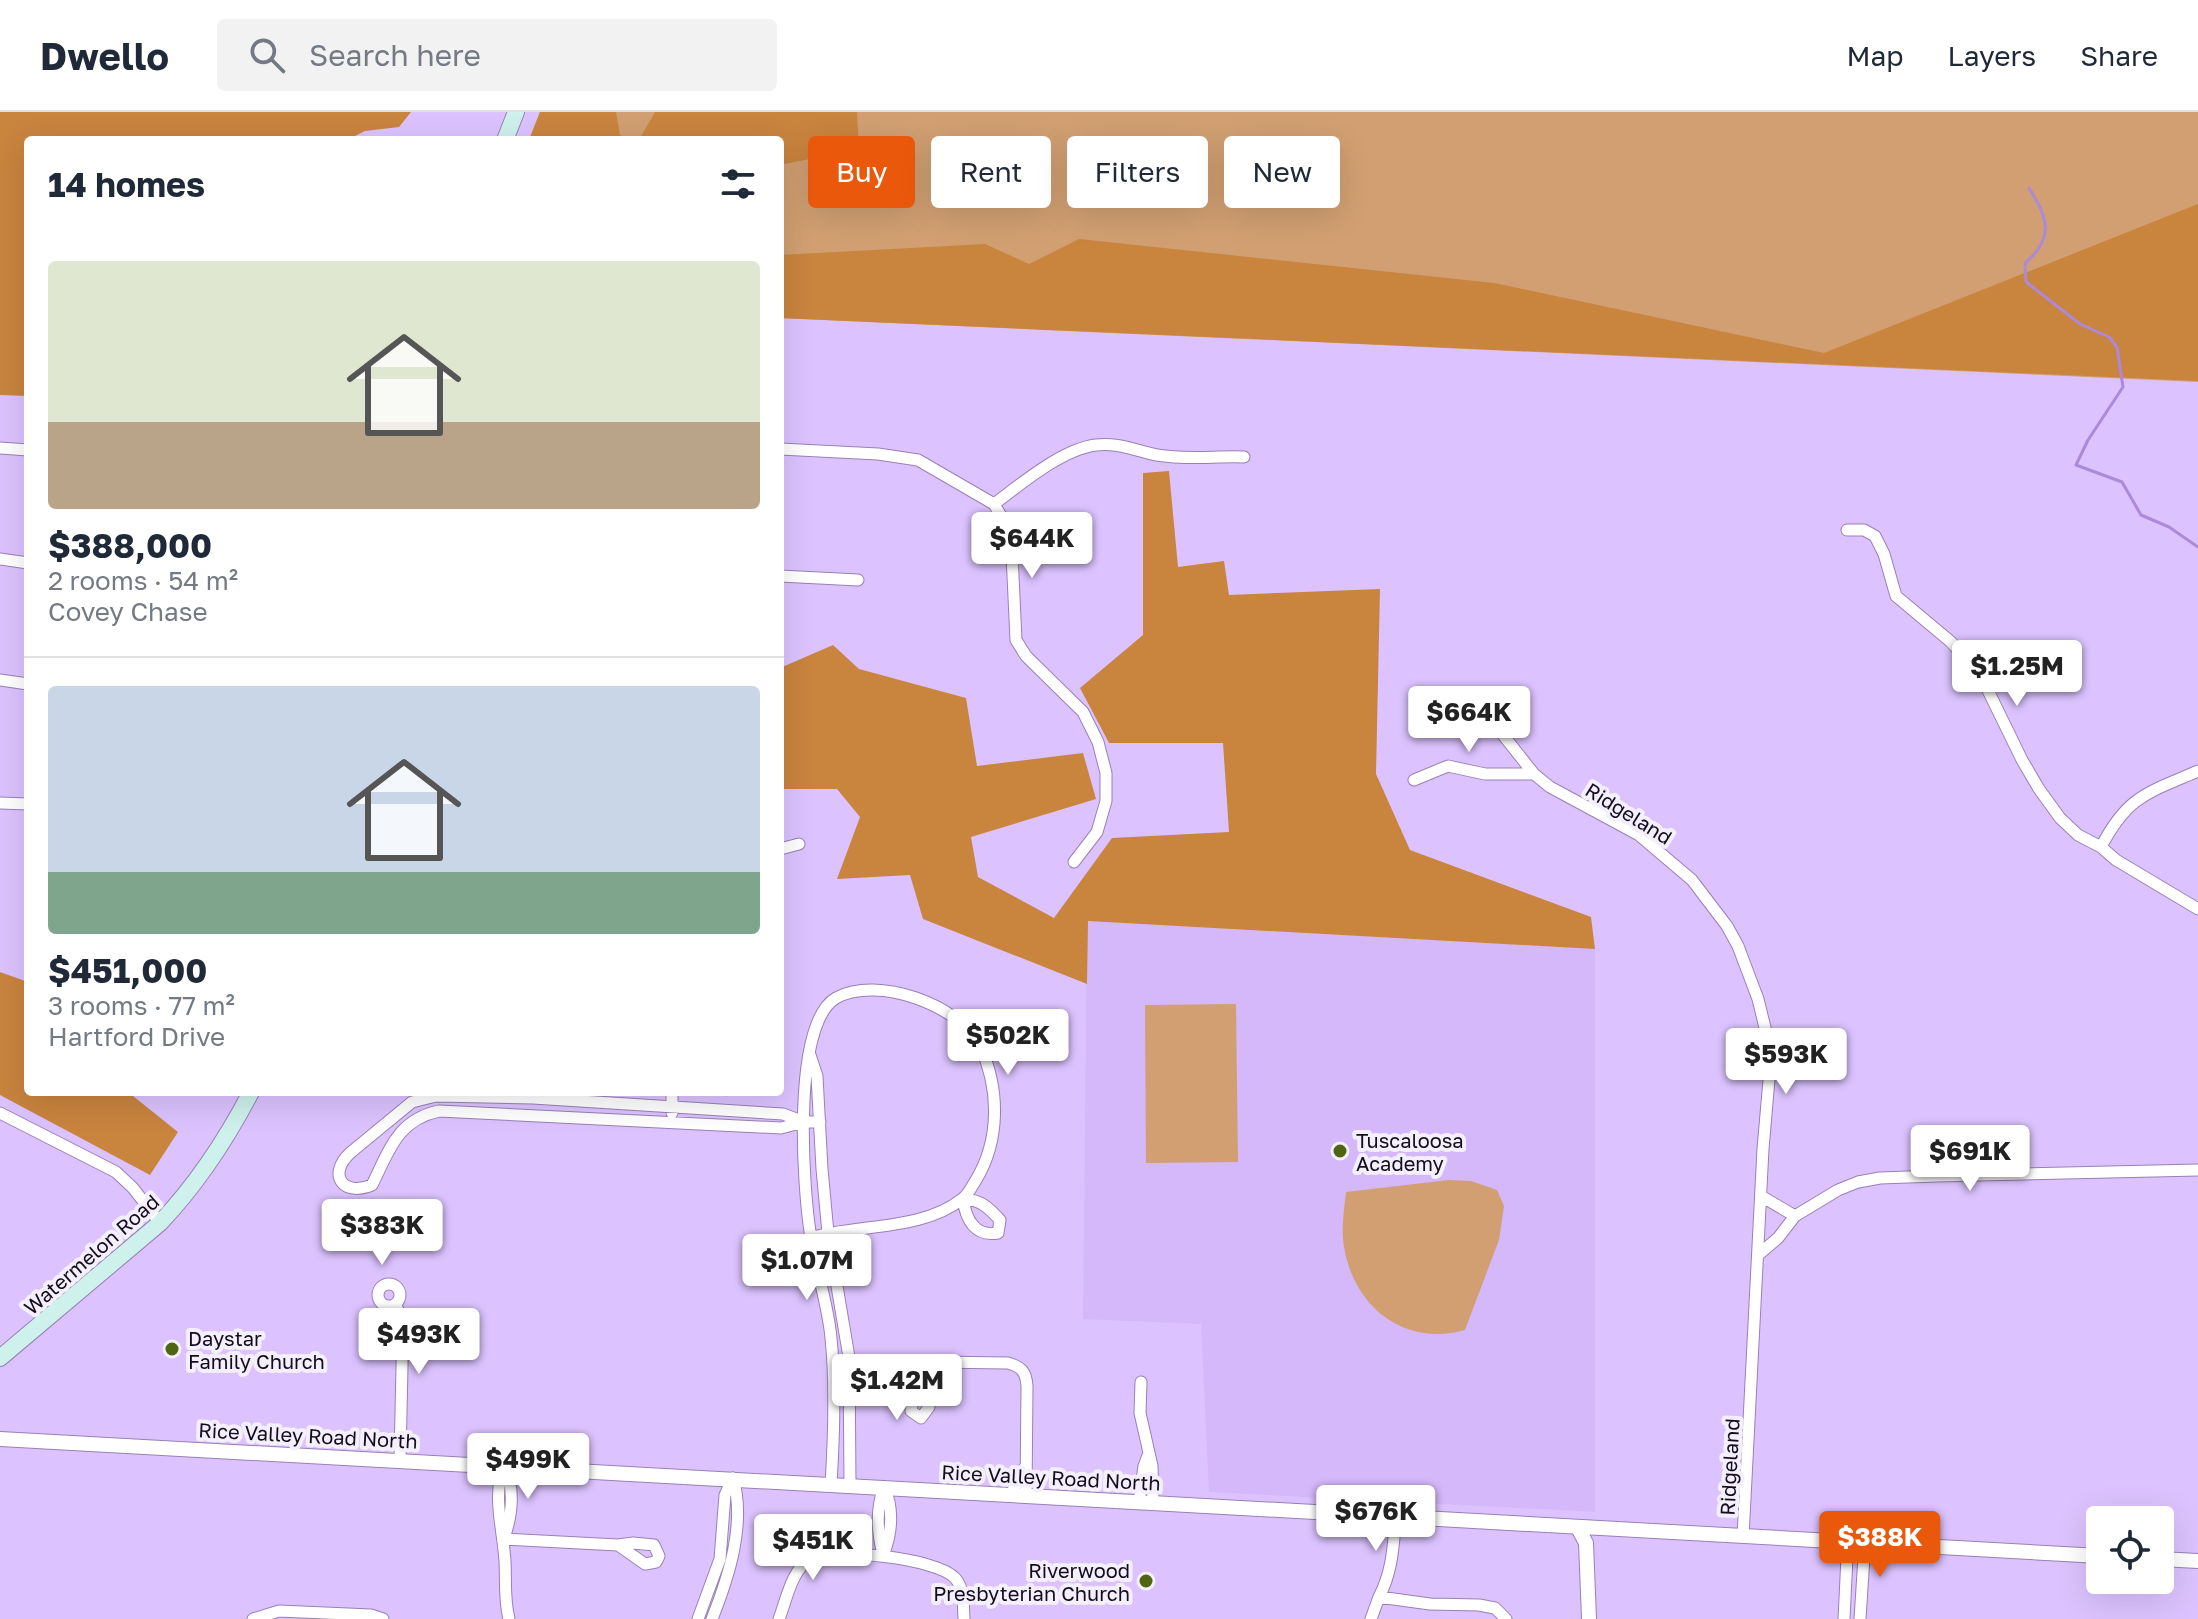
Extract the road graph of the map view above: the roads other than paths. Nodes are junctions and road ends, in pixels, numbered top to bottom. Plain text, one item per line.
1 (516, 112) edge
2 (507, 136) edge
3 (0, 448) edge
4 (784, 449) edge
5 (24, 450) edge
6 (1244, 457) dead end
7 (994, 504) junction
8 (1847, 530) dead end
9 (0, 559) edge
10 (24, 562) edge
11 (784, 576) edge
12 (858, 580) dead end
13 (0, 680) edge
14 (24, 683) edge
15 (1485, 712) dead end
16 (2198, 771) edge
17 (1534, 774) junction
18 (1414, 780) dead end
19 (0, 803) edge
20 (24, 804) edge
21 (799, 844) dead end
22 (2101, 847) junction
23 (784, 848) edge
24 (1074, 862) dead end
25 (2198, 909) edge
26 (810, 1055) junction
27 (249, 1096) edge
28 (436, 1096) edge
29 (533, 1096) edge
30 (546, 1096) edge
31 (672, 1096) edge
32 (410, 1097) edge
33 (672, 1106) junction
34 (0, 1113) edge
35 (532, 1115) junction
36 (418, 1117) junction
37 (672, 1122) junction
38 (804, 1122) junction
39 (820, 1122) junction
40 (2198, 1170) edge
41 (1761, 1196) junction
42 (1795, 1216) junction
43 (160, 1223) junction
44 (828, 1233) junction
45 (811, 1238) junction
46 (1758, 1255) junction
47 (395, 1304) dead end
48 (0, 1358) edge
49 (1141, 1382) dead end
50 (915, 1388) dead end
51 (0, 1439) edge
52 (400, 1459) junction
53 (504, 1465) junction
54 (1025, 1467) junction
55 (733, 1478) junction
56 (831, 1484) junction
57 (850, 1485) junction
58 (884, 1487) junction
59 (1010, 1496) junction
60 (1026, 1497) junction
61 (1146, 1502) junction
62 (1396, 1516) junction
63 (1578, 1528) junction
64 (1743, 1537) junction
65 (504, 1539) junction
66 (1858, 1544) junction
67 (618, 1545) dead end
68 (883, 1555) junction
69 (2086, 1555) edge
70 (2174, 1560) edge
71 (2198, 1561) edge
72 (1379, 1597) junction
73 (253, 1619) edge
74 (383, 1619) edge
75 (509, 1619) edge
76 (698, 1619) edge
77 (712, 1619) edge
78 (779, 1619) edge
79 (964, 1619) edge
80 (1371, 1619) edge
81 (1506, 1619) edge
82 (1589, 1619) edge
83 (1844, 1619) edge
84 (1860, 1619) edge

1 - 2 main road
3 - 5 street
4 - 7 street
6 - 7 street
7 - 24 street
8 - 22 street
9 - 10 street
11 - 12 street
13 - 14 street
15 - 17 street, Ridgeland
16 - 22 street
17 - 18 street
17 - 41 street, Ridgeland
19 - 20 street
21 - 23 street
22 - 25 street
26 - 38 street
26 - 39 street
26 - 44 street
27 - 43 main road, Watermelon Road
28 - 32 street
29 - 35 street
30 - 33 street
31 - 33 street
32 - 36 street
32 - 36 street
33 - 37 street
33 - 38 street
34 - 43 street
35 - 36 street
35 - 37 street
37 - 38 street
38 - 39 street
38 - 45 street
39 - 44 street
40 - 42 street
41 - 42 street
41 - 46 street, Ridgeland
42 - 46 street
43 - 48 main road, Watermelon Road
44 - 45 street
44 - 57 street
45 - 56 street
46 - 64 street, Ridgeland
47 - 52 street
49 - 61 street
50 - 54 street
51 - 52 street, Rice Valley Road North
52 - 53 street, Rice Valley Road North
53 - 55 street, Rice Valley Road North
53 - 65 street
54 - 59 street
54 - 60 street
55 - 56 street, Rice Valley Road North
55 - 76 street
55 - 77 street
56 - 57 street, Rice Valley Road North
57 - 58 street, Rice Valley Road North
58 - 59 street, Rice Valley Road North
58 - 68 street
59 - 60 street, Rice Valley Road North
60 - 61 street, Rice Valley Road North
61 - 62 street, Rice Valley Road North
62 - 63 street, Rice Valley Road North
62 - 72 street
63 - 64 street, Rice Valley Road North
63 - 82 street
64 - 66 street, Rice Valley Road North
65 - 67 street
65 - 75 street
66 - 69 street, Rice Valley Road North
66 - 83 street
66 - 84 street
68 - 78 street
68 - 79 street
70 - 71 street
72 - 80 street
72 - 81 street
73 - 74 street

